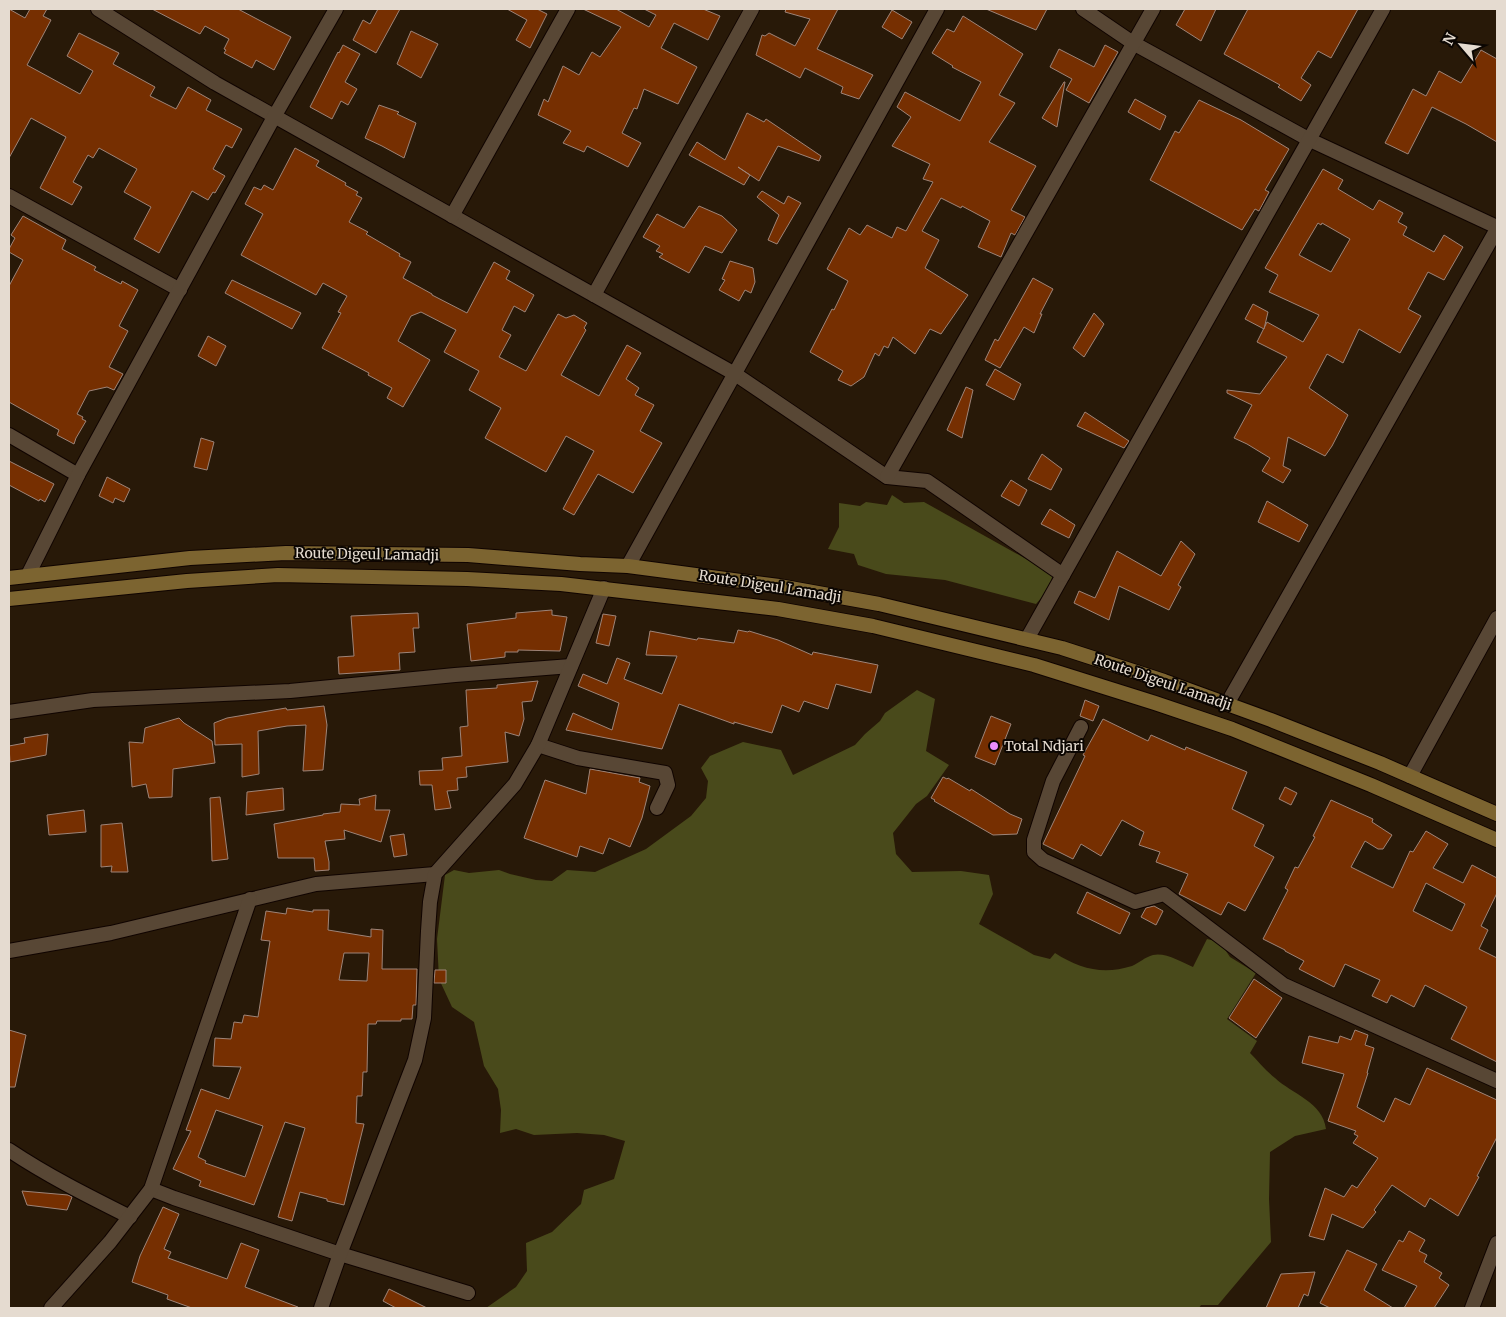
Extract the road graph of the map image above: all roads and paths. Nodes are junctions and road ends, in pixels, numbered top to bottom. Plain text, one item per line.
1 (336, 9) edge
2 (568, 9) edge
3 (752, 9) edge
4 (937, 9) edge
5 (1083, 9) edge
6 (1153, 9) edge
7 (1383, 9) edge
8 (106, 11) edge
9 (1133, 43) junction
10 (274, 116) junction
11 (1310, 140) junction
12 (9, 196) edge
13 (452, 216) junction
14 (1497, 228) edge
15 (180, 290) junction
16 (594, 295) junction
17 (735, 374) junction
18 (9, 435) edge
19 (78, 475) junction
20 (887, 477) junction
21 (628, 566) junction
22 (28, 575) junction
23 (1063, 575) junction
24 (9, 578) edge
25 (604, 588) junction
26 (9, 599) edge
27 (1497, 618) edge
28 (1027, 639) junction
29 (571, 666) junction
30 (1227, 704) junction
31 (9, 712) edge
32 (1081, 727) dead end
33 (538, 745) junction
34 (1410, 776) junction
35 (657, 808) dead end
36 (1497, 814) edge
37 (1497, 840) edge
38 (435, 874) junction
39 (250, 899) junction
40 (9, 951) edge
41 (1497, 1080) edge
42 (9, 1150) edge
43 (152, 1189) junction
44 (130, 1217) junction
45 (1497, 1243) edge
46 (340, 1254) junction
47 (468, 1294) dead end
48 (51, 1308) edge
49 (321, 1308) edge
50 (1472, 1308) edge

1 - 10 street
2 - 13 street
3 - 16 street
4 - 17 street
5 - 9 street
6 - 9 street
7 - 11 street
8 - 10 street
9 - 11 street
9 - 20 street
10 - 13 street
10 - 15 street
11 - 14 street
11 - 23 street
12 - 15 street
13 - 16 street
14 - 30 street
15 - 19 street
16 - 17 street
17 - 20 street
17 - 21 street
18 - 19 street
19 - 22 street
20 - 23 street
21 - 22 main road, Route Digeul Lamadji
21 - 28 main road, Route Digeul Lamadji
22 - 24 main road, Route Digeul Lamadji
23 - 28 street
25 - 26 main road
25 - 29 street
25 - 37 main road
27 - 34 street
28 - 30 main road, Route Digeul Lamadji
29 - 31 street
29 - 33 street
30 - 34 main road, Route Digeul Lamadji
32 - 41 street
33 - 35 street
33 - 38 street
34 - 36 main road, Route Digeul Lamadji
38 - 39 street
38 - 46 street
39 - 40 street
39 - 43 street
42 - 44 street
43 - 44 street
43 - 46 street
44 - 48 street
45 - 50 street
46 - 47 street
46 - 49 street

